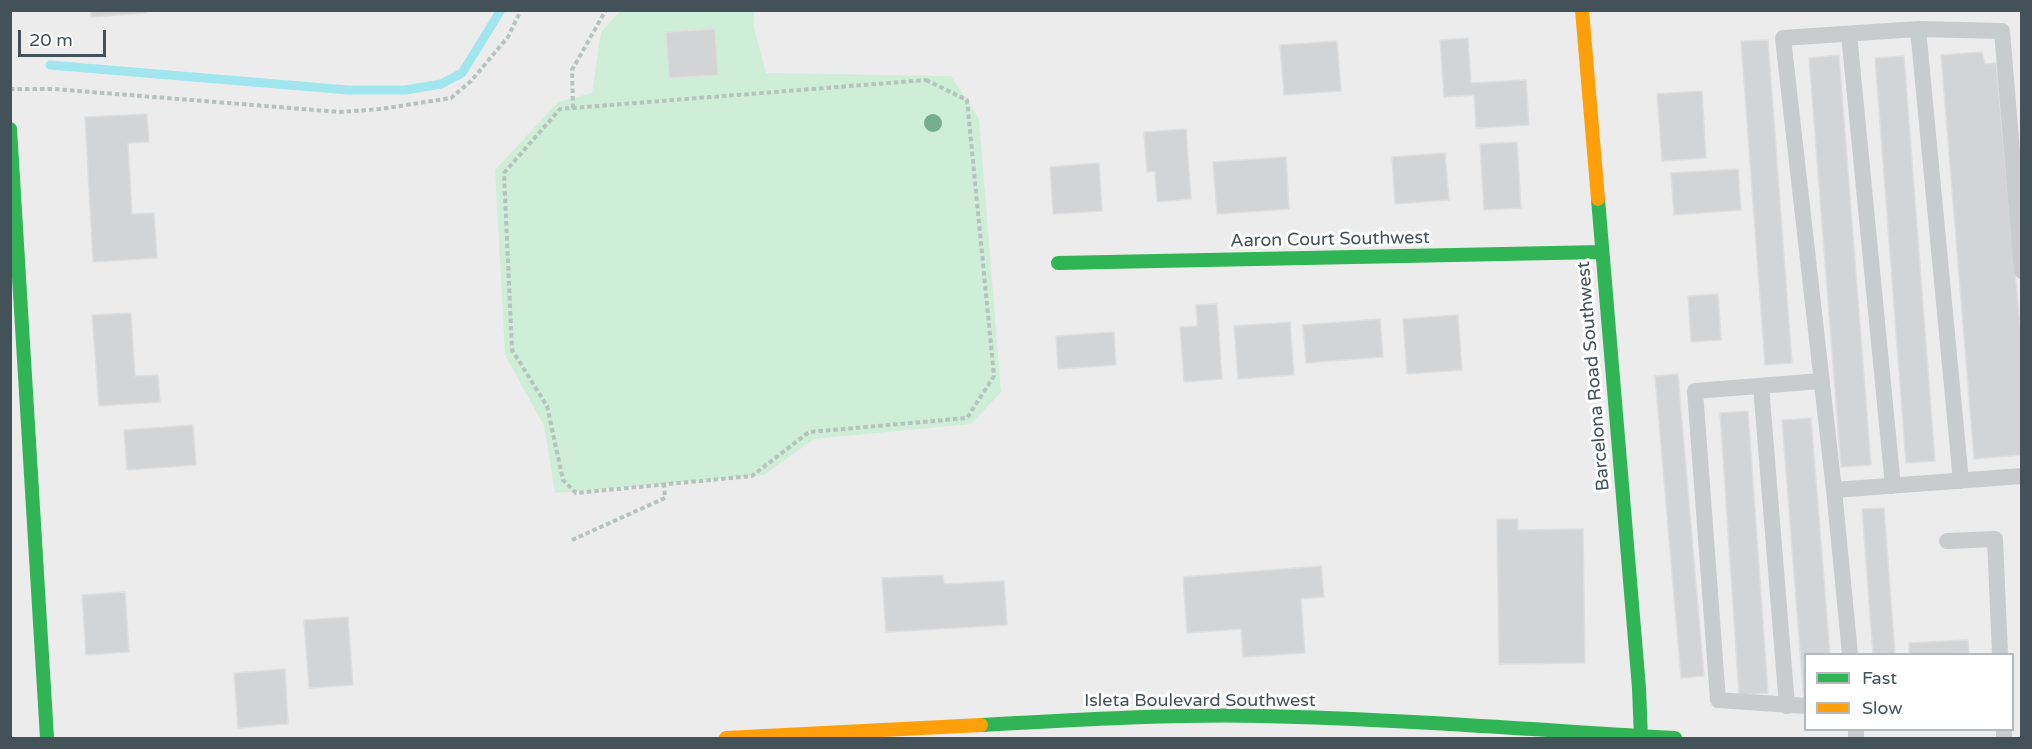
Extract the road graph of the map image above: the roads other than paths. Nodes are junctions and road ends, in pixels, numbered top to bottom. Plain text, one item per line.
1 (1582, 10) edge
2 (1918, 29) junction
3 (1849, 34) junction
4 (10, 129) edge
5 (1602, 252) junction
6 (1058, 264) dead end
7 (2022, 271) edge
8 (1821, 381) junction
9 (1761, 386) junction
10 (2022, 476) edge
11 (1961, 481) junction
12 (1893, 486) junction
13 (1834, 490) junction
14 (1947, 541) dead end
15 (1850, 653) edge
16 (2000, 653) edge
17 (1787, 706) junction
18 (1804, 706) edge
19 (1641, 737) edge
20 (47, 738) edge
21 (726, 738) edge
22 (1675, 738) edge

1 - 5 street, Barcelona Road Southwest
2 - 3 lane
2 - 7 lane
2 - 11 lane
3 - 8 lane
3 - 12 lane
4 - 20 street
5 - 6 street, Aaron Court Southwest
5 - 19 street, Barcelona Road Southwest
8 - 9 lane
8 - 13 lane
9 - 17 lane
9 - 17 lane
10 - 11 lane
11 - 12 lane
12 - 13 lane
13 - 15 lane
14 - 16 lane
17 - 18 lane
19 - 21 street, Isleta Boulevard Southwest
19 - 22 street, Isleta Boulevard Southwest

